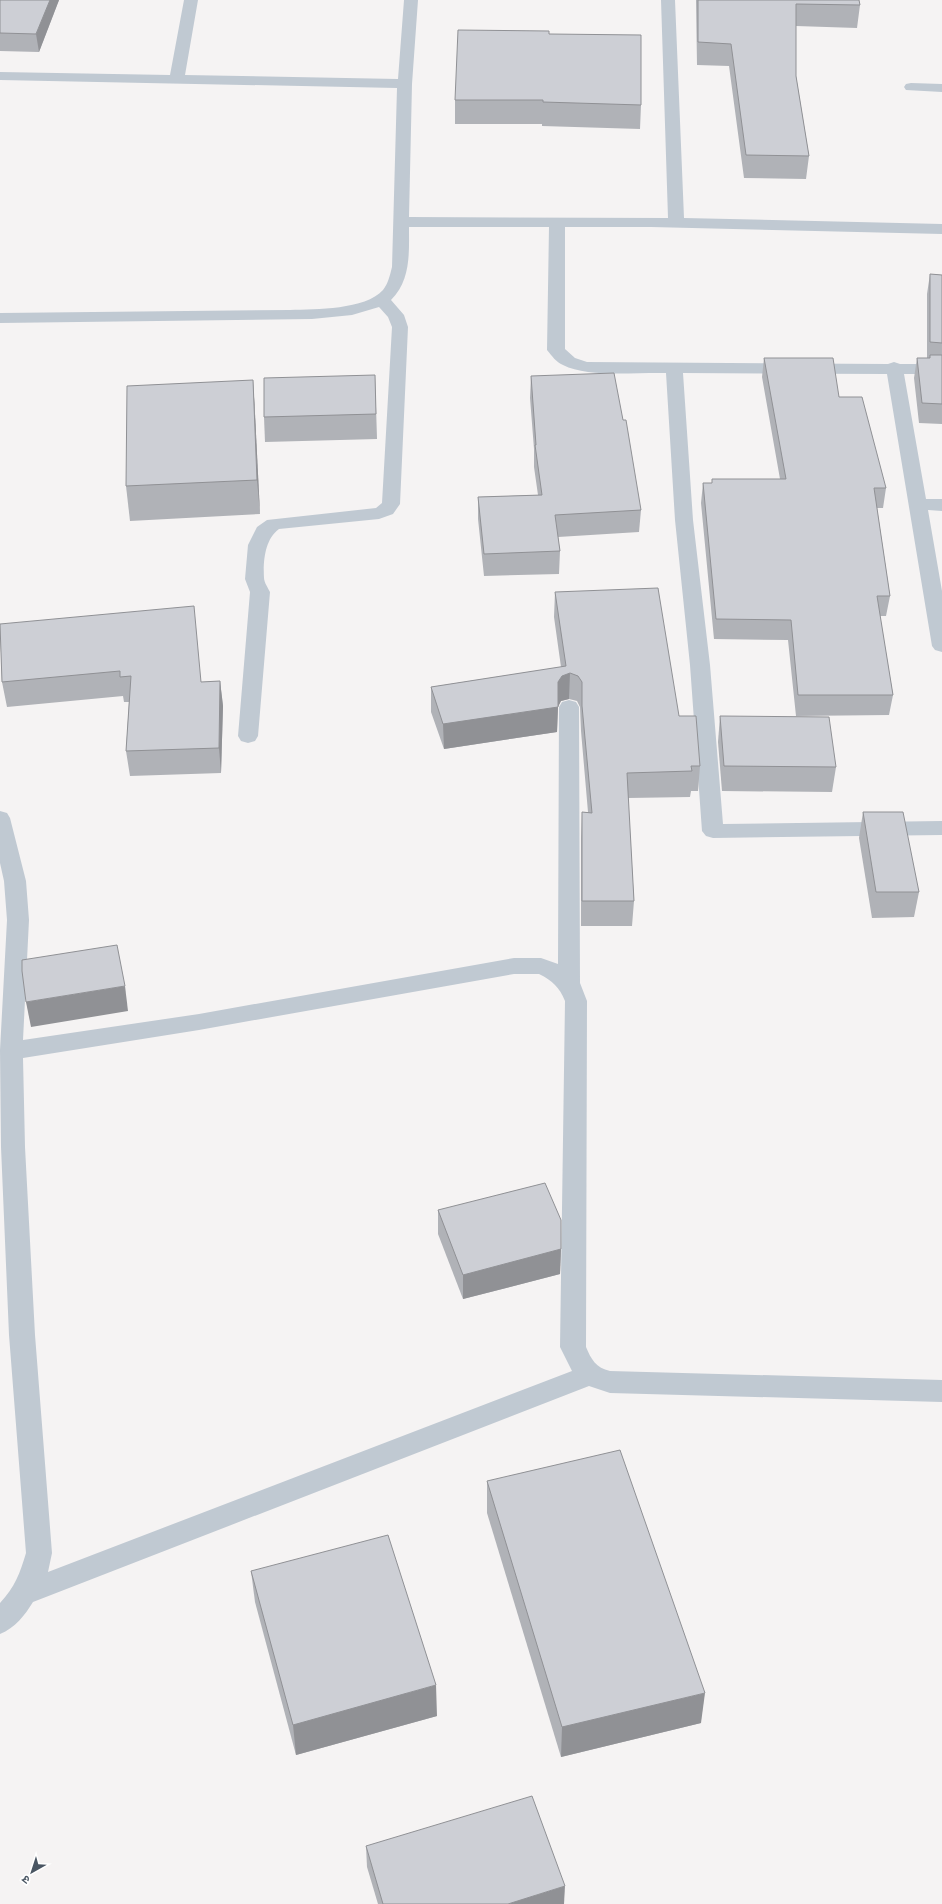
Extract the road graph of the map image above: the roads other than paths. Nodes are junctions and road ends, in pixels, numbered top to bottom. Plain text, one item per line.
1 (191, 0) edge
2 (411, 0) edge
3 (668, 0) edge
4 (0, 76) edge
5 (177, 80) junction
6 (404, 84) junction
7 (911, 87) dead end
8 (942, 88) edge
9 (401, 222) junction
10 (557, 222) junction
11 (676, 222) junction
12 (942, 229) edge
13 (381, 300) junction
14 (0, 318) edge
15 (674, 367) junction
16 (894, 367) junction
17 (942, 368) edge
18 (919, 504) junction
19 (942, 505) edge
20 (942, 646) edge
21 (569, 707) dead end
22 (248, 736) dead end
23 (0, 818) edge
24 (942, 828) edge
25 (568, 983) junction
26 (12, 1051) junction
27 (589, 1375) junction
28 (942, 1391) edge
29 (24, 1593) junction
30 (0, 1622) edge

1 - 5 street
2 - 6 street
3 - 11 street
4 - 5 street
5 - 6 street
6 - 9 street
7 - 8 street
9 - 10 street
9 - 13 street
10 - 11 street
10 - 15 street
11 - 12 street
13 - 14 street
13 - 22 street
15 - 16 street
15 - 24 street
16 - 17 street
16 - 18 street
18 - 19 street
18 - 20 street
21 - 25 street
23 - 26 street
25 - 26 street
25 - 27 street
26 - 29 street
27 - 28 street
27 - 29 street
29 - 30 street

